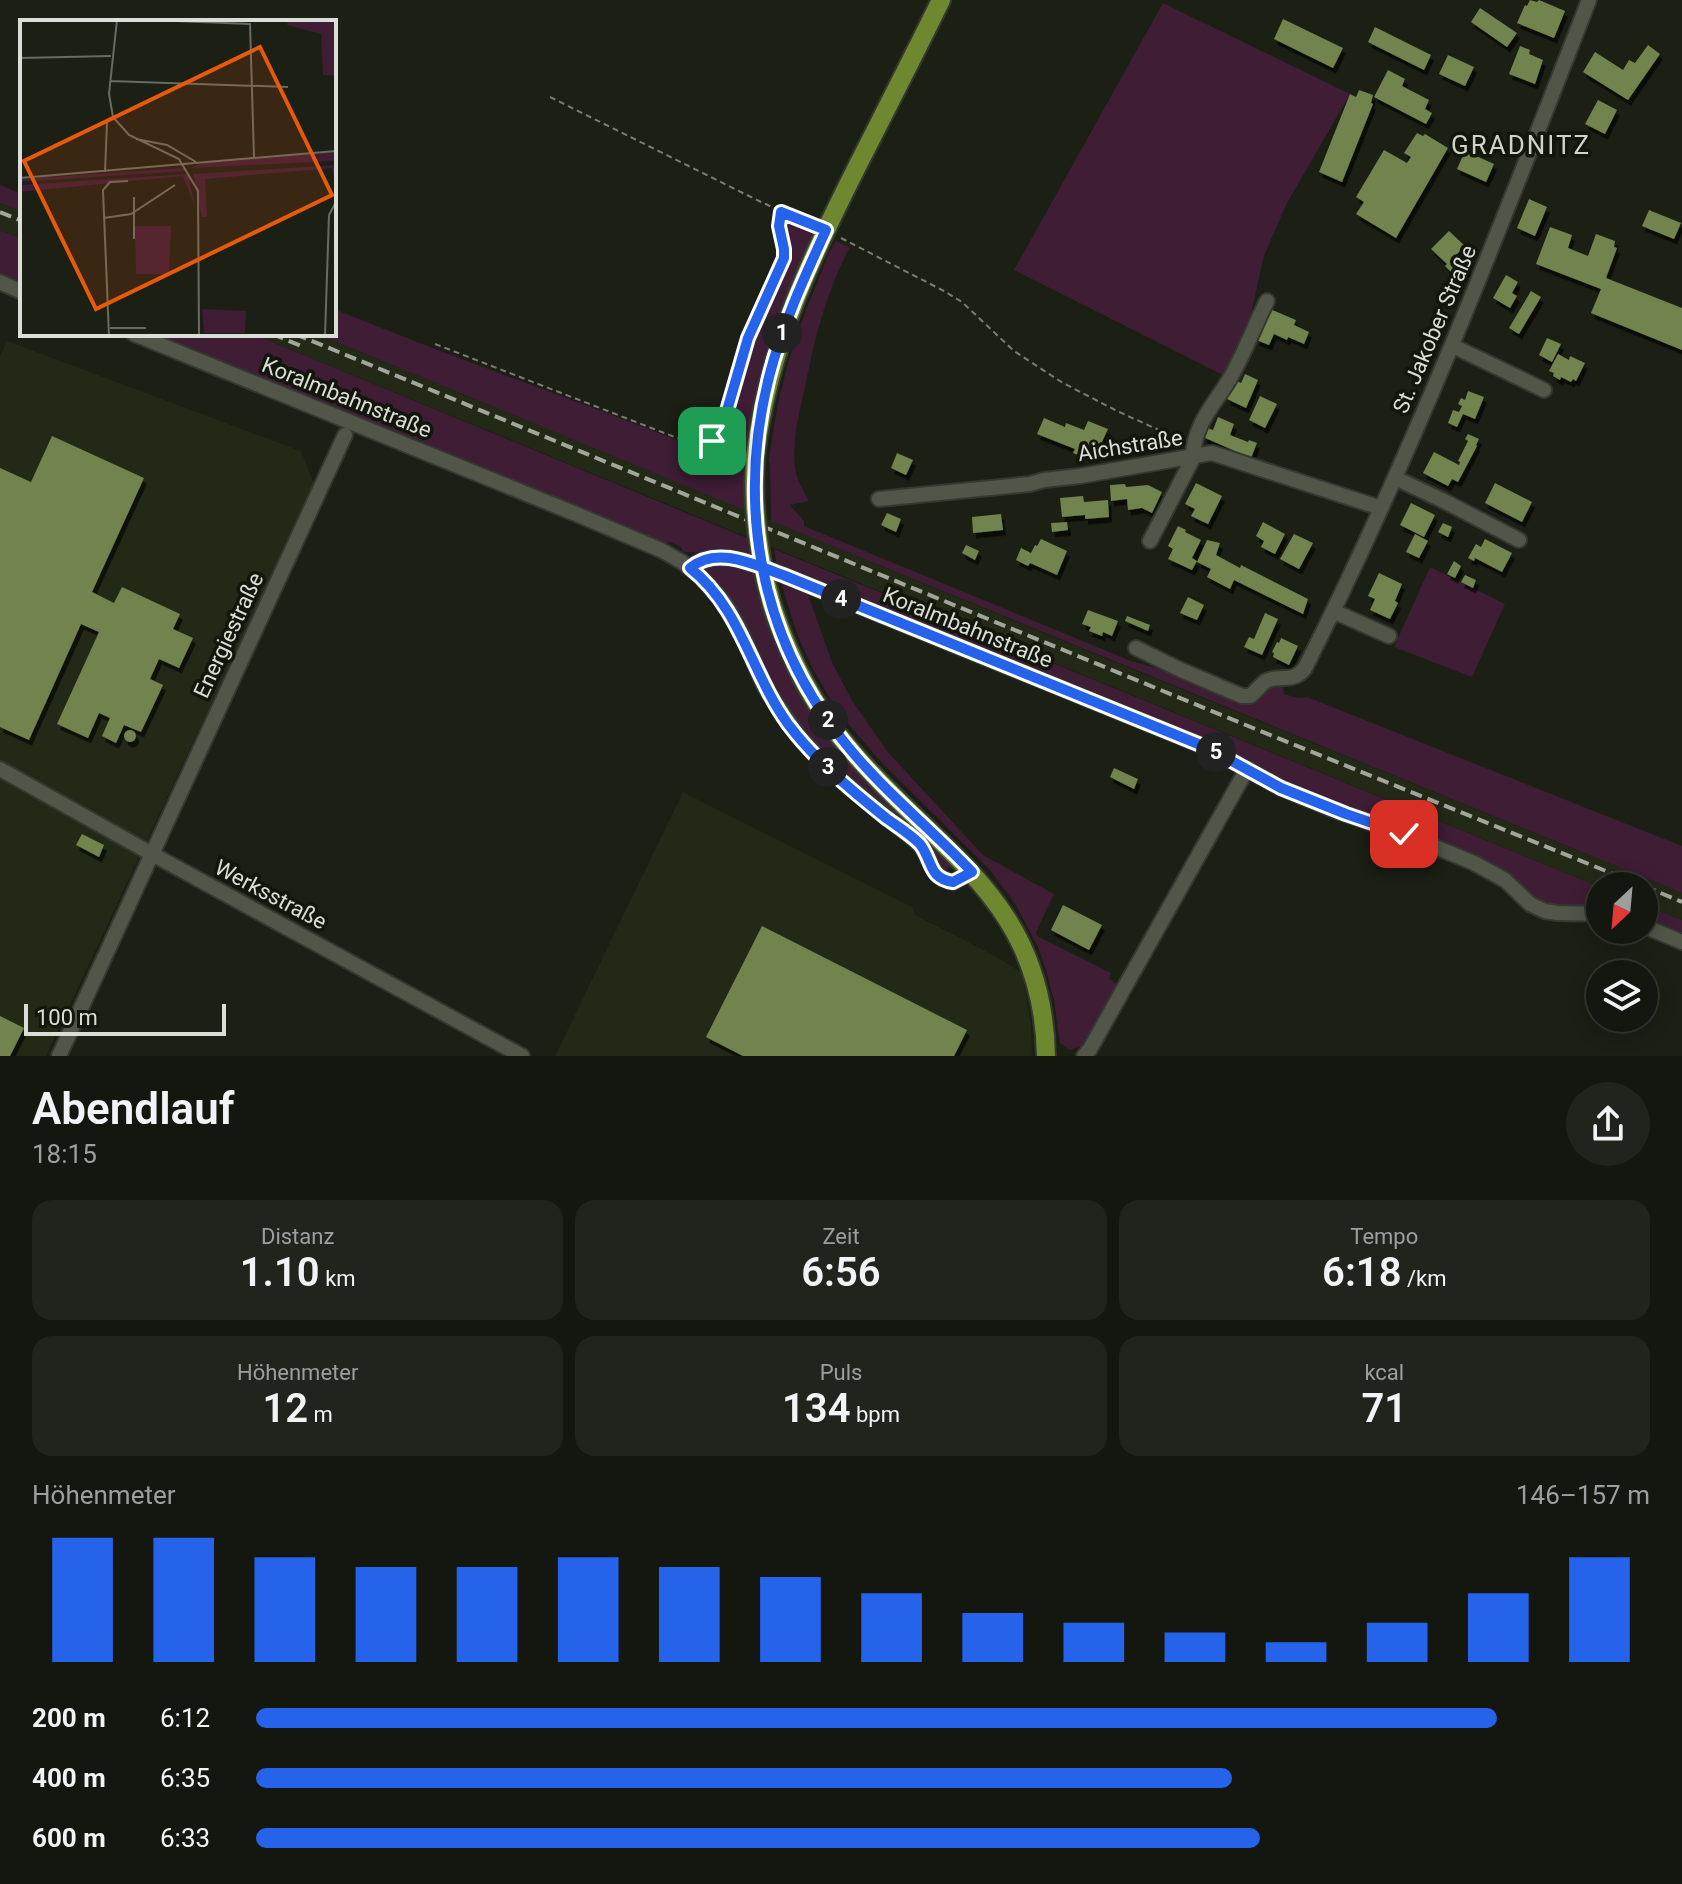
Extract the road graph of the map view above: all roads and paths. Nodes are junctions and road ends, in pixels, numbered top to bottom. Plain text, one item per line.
1 (941, 0) edge
2 (1589, 0) edge
3 (550, 97) dead end
4 (781, 212) junction
5 (826, 230) junction
6 (0, 282) edge
7 (20, 291) edge
8 (1267, 301) dead end
9 (139, 336) edge
10 (435, 344) dead end
11 (1453, 346) junction
12 (1544, 390) dead end
13 (345, 435) dead end
14 (1193, 451) junction
15 (1395, 478) junction
16 (879, 499) dead end
17 (1381, 508) junction
18 (1519, 540) dead end
19 (1150, 541) dead end
20 (690, 568) junction
21 (1333, 611) junction
22 (1389, 636) dead end
23 (1136, 648) dead end
24 (0, 769) edge
25 (1247, 769) junction
26 (152, 854) junction
27 (972, 872) junction
28 (1586, 914) edge
29 (1658, 932) edge
30 (1682, 942) edge
31 (59, 1056) edge
32 (522, 1056) edge
33 (1046, 1056) edge
34 (1084, 1056) edge

1 - 5 main road
2 - 11 street, St. Jakober Straße
3 - 4 path, Aichstraße
4 - 5 path, Aichstraße
4 - 10 path
5 - 14 path, Aichstraße
5 - 27 main road, bridge
6 - 7 street
8 - 14 street
9 - 20 street, Koralmbahnstraße
11 - 12 street
11 - 15 street, St. Jakober Straße
13 - 26 street, Energiestraße
14 - 16 street, Aichstraße
14 - 17 street, Aichstraße
14 - 19 street
15 - 17 street, St. Jakober Straße
15 - 18 street
17 - 21 street, St. Jakober Straße
20 - 25 street, Koralmbahnstraße
20 - 27 street
21 - 22 street
21 - 23 street, St. Jakober Straße
24 - 26 street, Werksstraße
25 - 28 street, Koralmbahnstraße
25 - 34 street
26 - 31 street, Energiestraße
26 - 32 street, Werksstraße
27 - 33 main road
29 - 30 street

